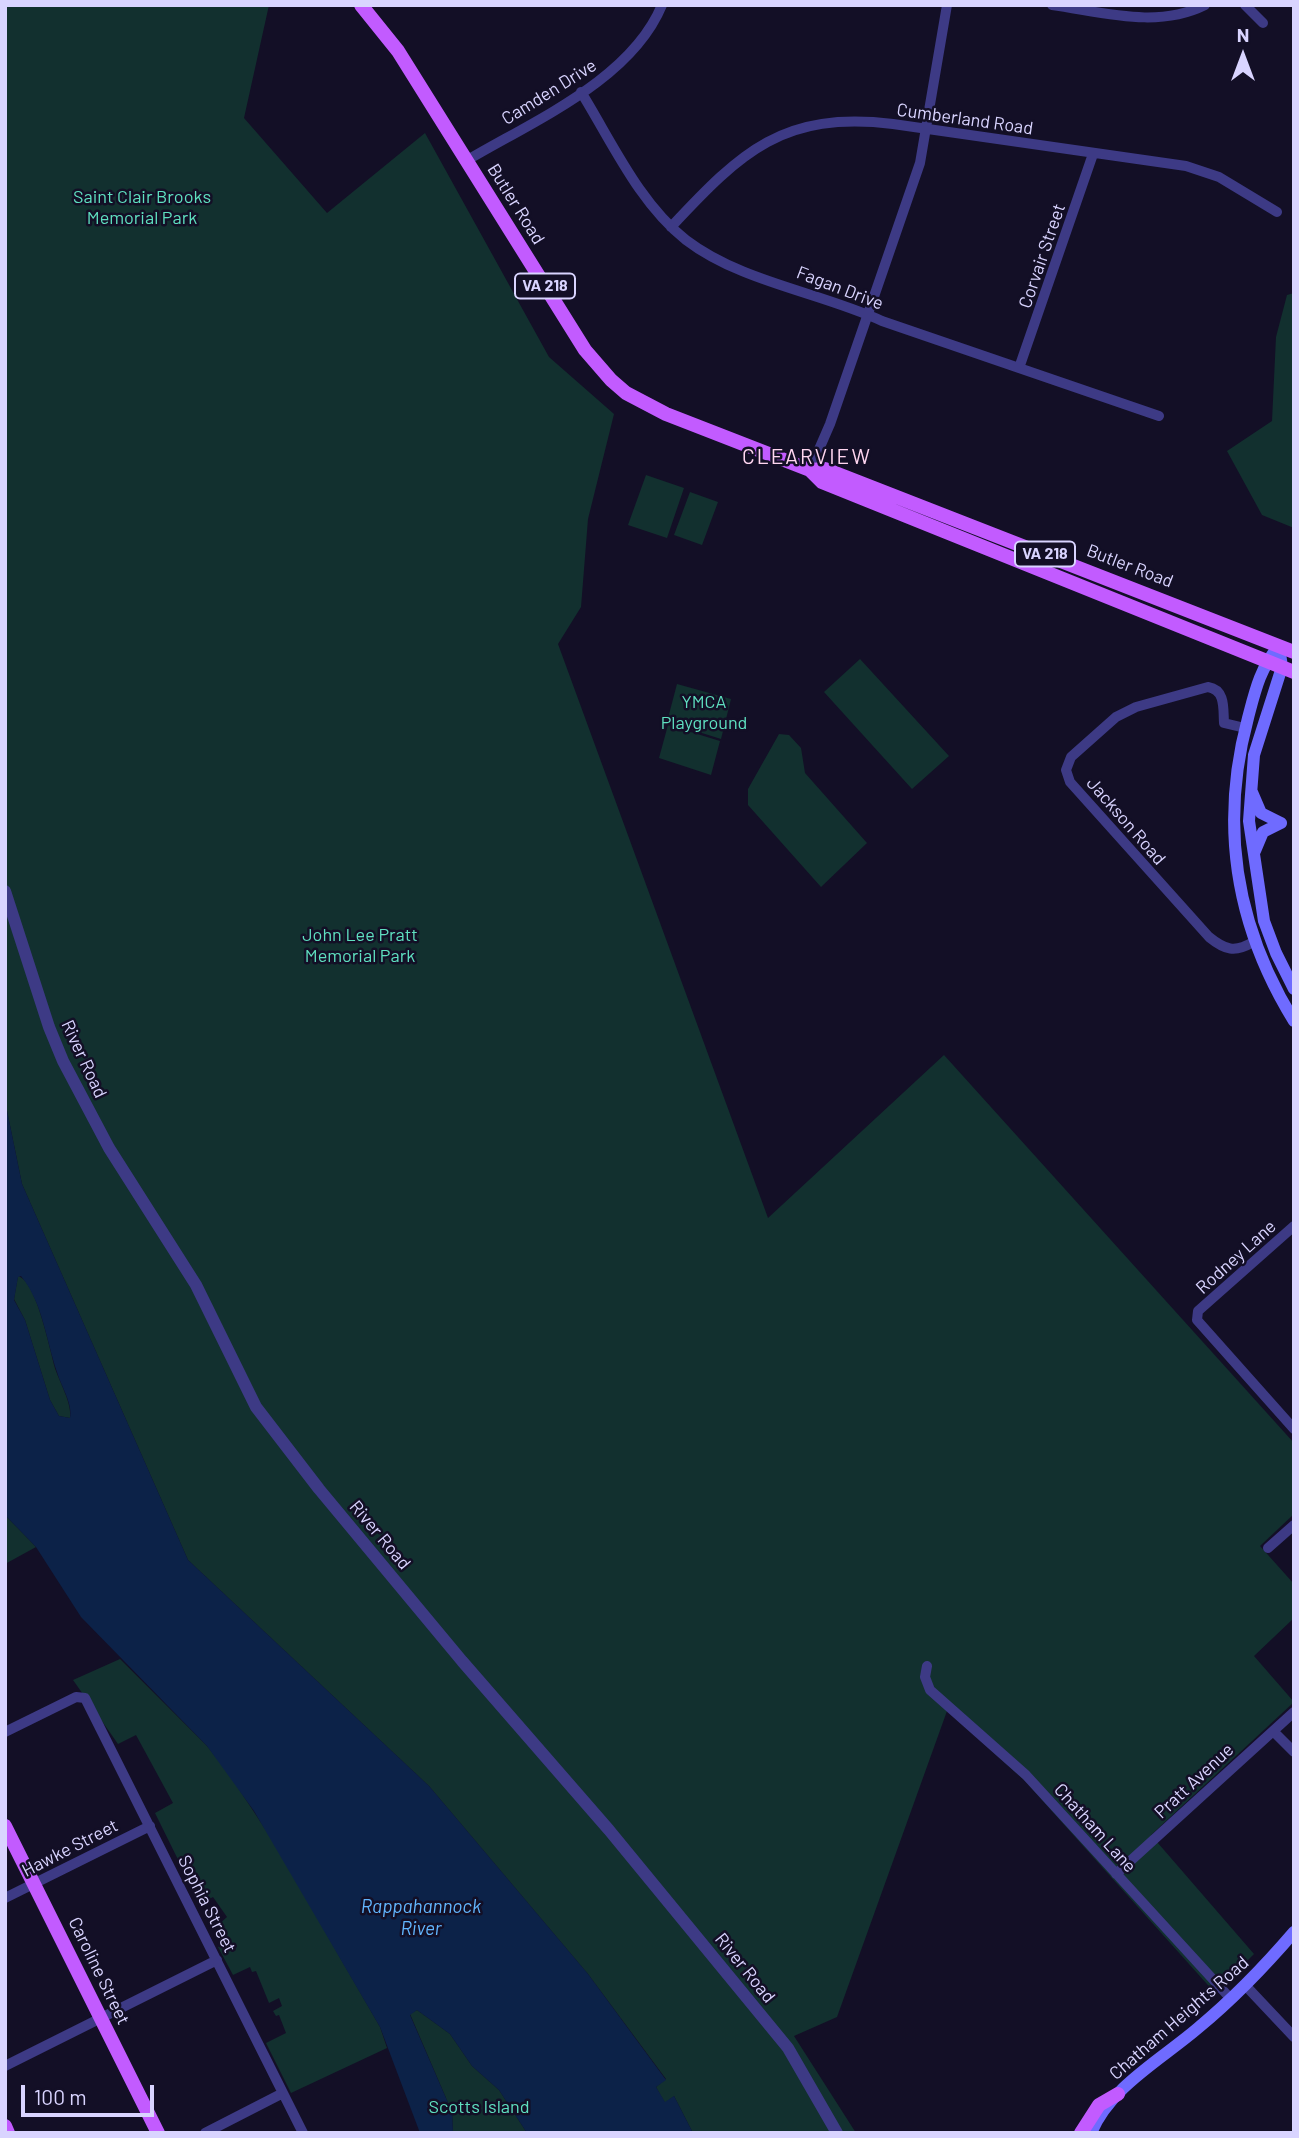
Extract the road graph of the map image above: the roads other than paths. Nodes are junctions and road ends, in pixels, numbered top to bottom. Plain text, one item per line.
1 (361, 5) edge
2 (662, 5) edge
3 (947, 5) edge
4 (1052, 5) edge
5 (1205, 5) edge
6 (1245, 5) edge
7 (1263, 23) dead end
8 (582, 92) junction
9 (928, 130) junction
10 (1093, 154) junction
11 (467, 161) junction
12 (1277, 212) dead end
13 (671, 227) junction
14 (868, 314) junction
15 (1020, 368) junction
16 (1159, 416) dead end
17 (810, 470) junction
18 (1279, 646) junction
19 (1294, 652) edge
20 (1266, 661) junction
21 (1288, 669) edge
22 (1245, 729) junction
23 (1250, 784) junction
24 (1253, 859) junction
25 (5, 891) edge
26 (1253, 942) junction
27 (1293, 986) edge
28 (1277, 993) junction
29 (1294, 1021) edge
30 (1294, 1226) edge
31 (1294, 1429) edge
32 (1294, 1525) edge
33 (1268, 1548) dead end
34 (927, 1666) dead end
35 (1294, 1712) edge
36 (1273, 1731) junction
37 (5, 1732) edge
38 (1294, 1752) edge
39 (5, 1826) edge
40 (150, 1826) junction
41 (1116, 1874) junction
42 (34, 1884) junction
43 (5, 1898) edge
44 (1294, 1932) edge
45 (217, 1960) junction
46 (1245, 1985) junction
47 (1230, 1998) junction
48 (101, 2018) junction
49 (1294, 2037) edge
50 (5, 2066) edge
51 (283, 2092) junction
52 (1118, 2094) joint
53 (5, 2126) edge
54 (1090, 2131) edge
55 (8, 2133) edge
56 (158, 2133) edge
57 (205, 2133) edge
58 (303, 2133) edge
59 (838, 2133) edge

1 - 11 main road, Butler Road / VA 218
2 - 8 street, Camden Drive
3 - 9 street
4 - 5 street
6 - 7 street
8 - 11 street, Camden Drive
8 - 13 street, Fagan Drive
9 - 10 street, Cumberland Road
9 - 13 street, Cumberland Road
9 - 14 street
10 - 12 street, Cumberland Road
10 - 15 street, Corvair Street
11 - 17 main road, Butler Road / VA 218
13 - 14 street, Fagan Drive
14 - 15 street, Fagan Drive
14 - 17 street
15 - 16 street, Fagan Drive
17 - 18 main road, Butler Road / VA 218
17 - 20 main road, Butler Road / VA 218
18 - 19 main road, VA 218
18 - 20 main road
18 - 21 main road
20 - 21 main road, VA 218
20 - 22 main road
21 - 23 main road
22 - 26 main road
22 - 26 street, Jackson Road
23 - 24 main road
23 - 24 main road
24 - 27 main road
25 - 59 street, River Road
26 - 28 main road
27 - 28 street
28 - 29 main road
30 - 31 street, Rodney Lane
32 - 33 street
34 - 41 street, Chatham Lane
35 - 36 street, Pratt Avenue
36 - 38 street
36 - 41 street, Pratt Avenue
37 - 40 street, Sophia Street
39 - 42 main road, Caroline Street
40 - 42 street, Hawke Street
40 - 45 street, Sophia Street
41 - 47 street, Chatham Lane
42 - 43 street, Hawke Street
42 - 48 main road, Caroline Street
44 - 46 main road, Chatham Heights Road
45 - 48 street
45 - 51 street, Sophia Street
46 - 47 main road, Chatham Heights Road
46 - 49 street
47 - 52 main road, Chatham Heights Road
48 - 50 street
48 - 56 main road, Caroline Street
51 - 57 street
51 - 58 street, Sophia Street
52 - 54 main road
53 - 55 main road

